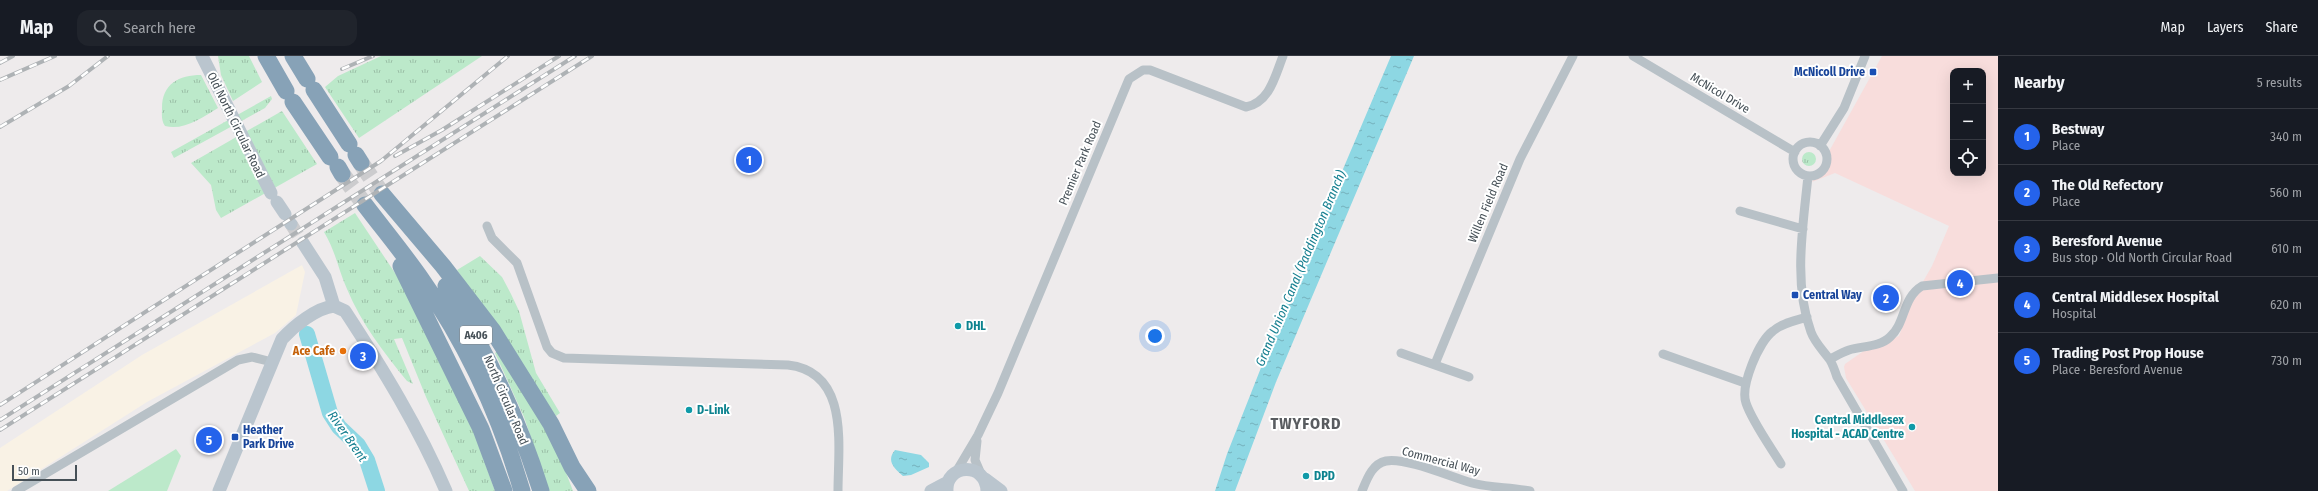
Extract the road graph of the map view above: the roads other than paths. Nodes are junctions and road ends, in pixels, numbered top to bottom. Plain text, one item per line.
1 (202, 56) edge
2 (265, 56) edge
3 (294, 56) edge
4 (1283, 56) edge
5 (1573, 56) edge
6 (1633, 56) edge
7 (1862, 57) edge
8 (1820, 146) junction
9 (1795, 152) junction
10 (355, 154) tunnel mouth
11 (337, 166) tunnel mouth
12 (1808, 176) junction
13 (1740, 211) dead end
14 (289, 221) tunnel mouth
15 (487, 226) dead end
16 (1802, 229) junction
17 (303, 243) tunnel mouth
18 (1998, 278) edge
19 (334, 306) junction
20 (1807, 317) junction
21 (1401, 353) dead end
22 (1663, 354) dead end
23 (1830, 359) junction
24 (272, 362) junction
25 (1436, 364) junction
26 (1468, 377) dead end
27 (1745, 383) junction
28 (978, 435) junction
29 (1780, 464) dead end
30 (572, 468) junction
31 (950, 482) edge
32 (984, 482) edge
33 (16, 491) edge
34 (219, 491) edge
35 (446, 491) edge
36 (504, 491) edge
37 (522, 491) edge
38 (540, 491) edge
39 (580, 491) edge
40 (588, 491) edge
41 (838, 491) edge
42 (931, 491) edge
43 (1000, 491) edge
44 (1362, 491) edge
45 (1530, 491) edge
46 (1903, 491) edge

1 - 14 street, Old North Circular Road
2 - 11 highway
3 - 10 highway
4 - 28 street, Premier Park Road
5 - 25 street, Willen Field Road
6 - 9 street, McNicol Drive
7 - 8 street
8 - 9 street
8 - 12 street
9 - 12 street
12 - 16 street
13 - 16 street
15 - 41 street
16 - 20 street
17 - 19 street
18 - 23 street
19 - 24 street
19 - 35 street
20 - 23 street
20 - 27 street
21 - 25 street
22 - 27 street
23 - 46 street
24 - 33 street
24 - 34 street
25 - 26 street
27 - 29 street
28 - 31 street, Premier Park Road
28 - 32 street, Premier Park Road
30 - 38 highway, North Circular Road / A406
30 - 39 highway
30 - 40 highway
31 - 32 street
31 - 42 street
32 - 43 street
36 - 37 highway, North Circular Road / A406
44 - 45 street, Commercial Way

